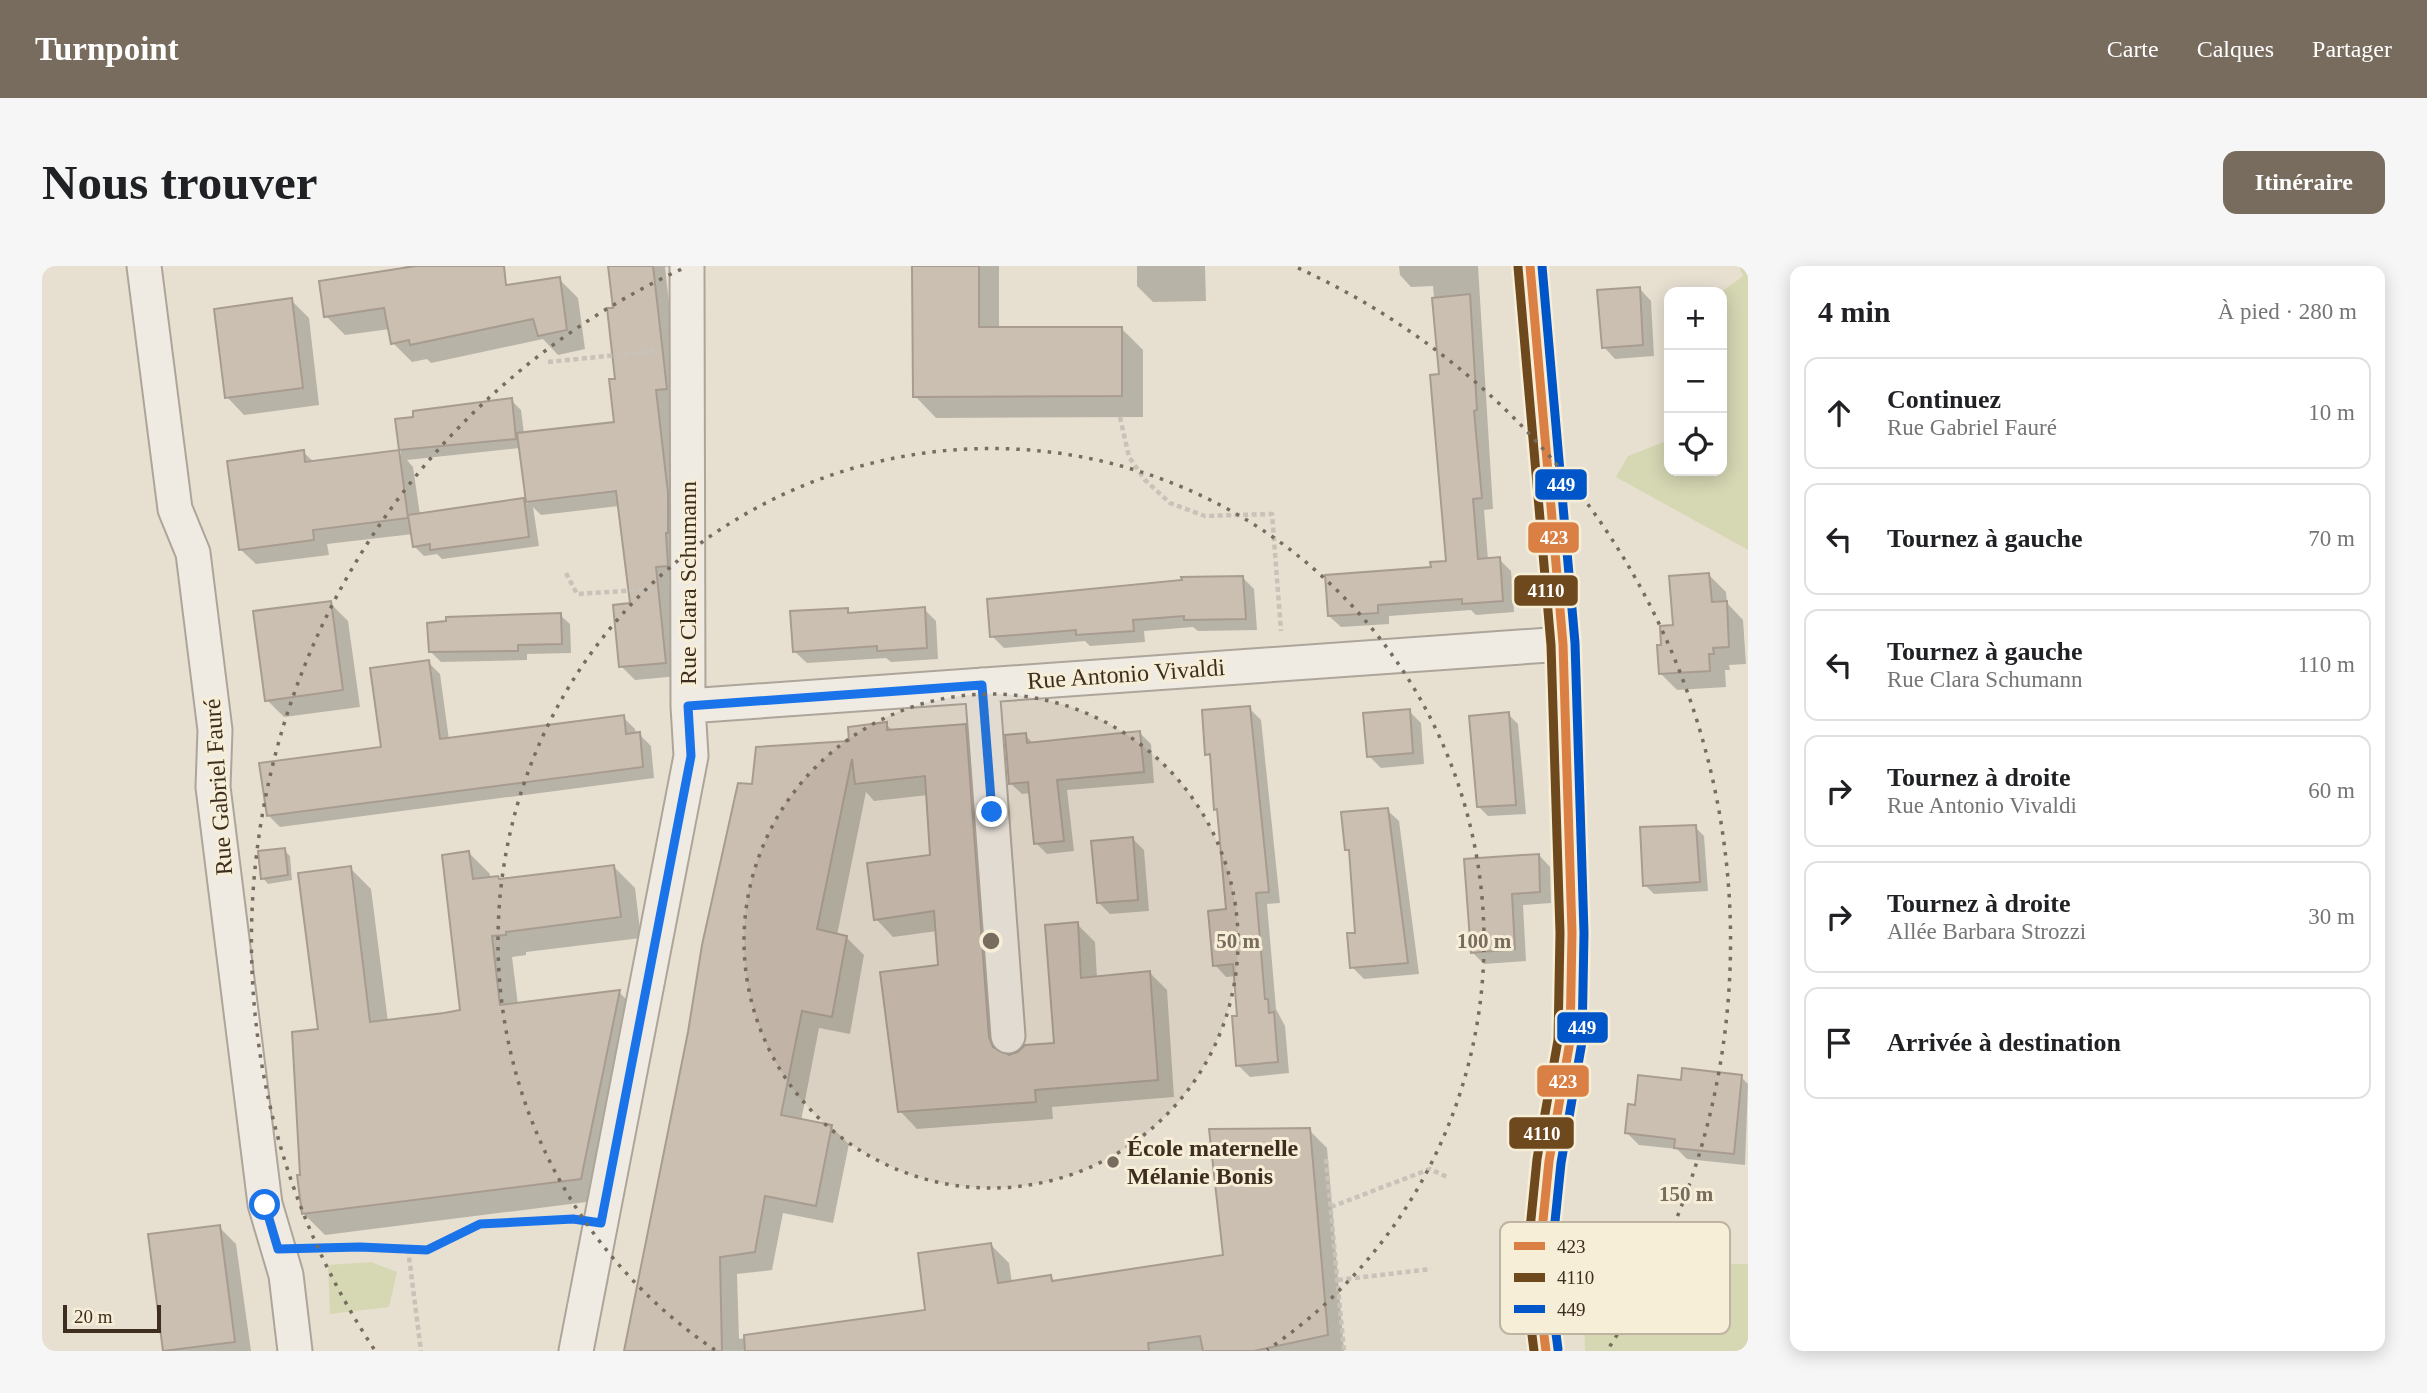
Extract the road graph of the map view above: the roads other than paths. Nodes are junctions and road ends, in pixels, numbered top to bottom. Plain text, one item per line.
1 (144, 266) edge
2 (687, 266) edge
3 (1531, 266) edge
4 (1563, 644) junction
5 (982, 685) junction
6 (688, 706) junction
7 (1008, 1036) dead end
8 (1543, 1222) edge
9 (295, 1351) edge
10 (576, 1351) edge

1 - 9 street, Rue Gabriel Fauré
2 - 6 street, Rue Clara Schumann
3 - 4 street
4 - 5 street, Rue Antonio Vivaldi
4 - 8 street
5 - 6 street, Rue Antonio Vivaldi
5 - 7 street
6 - 10 street, Rue Clara Schumann

